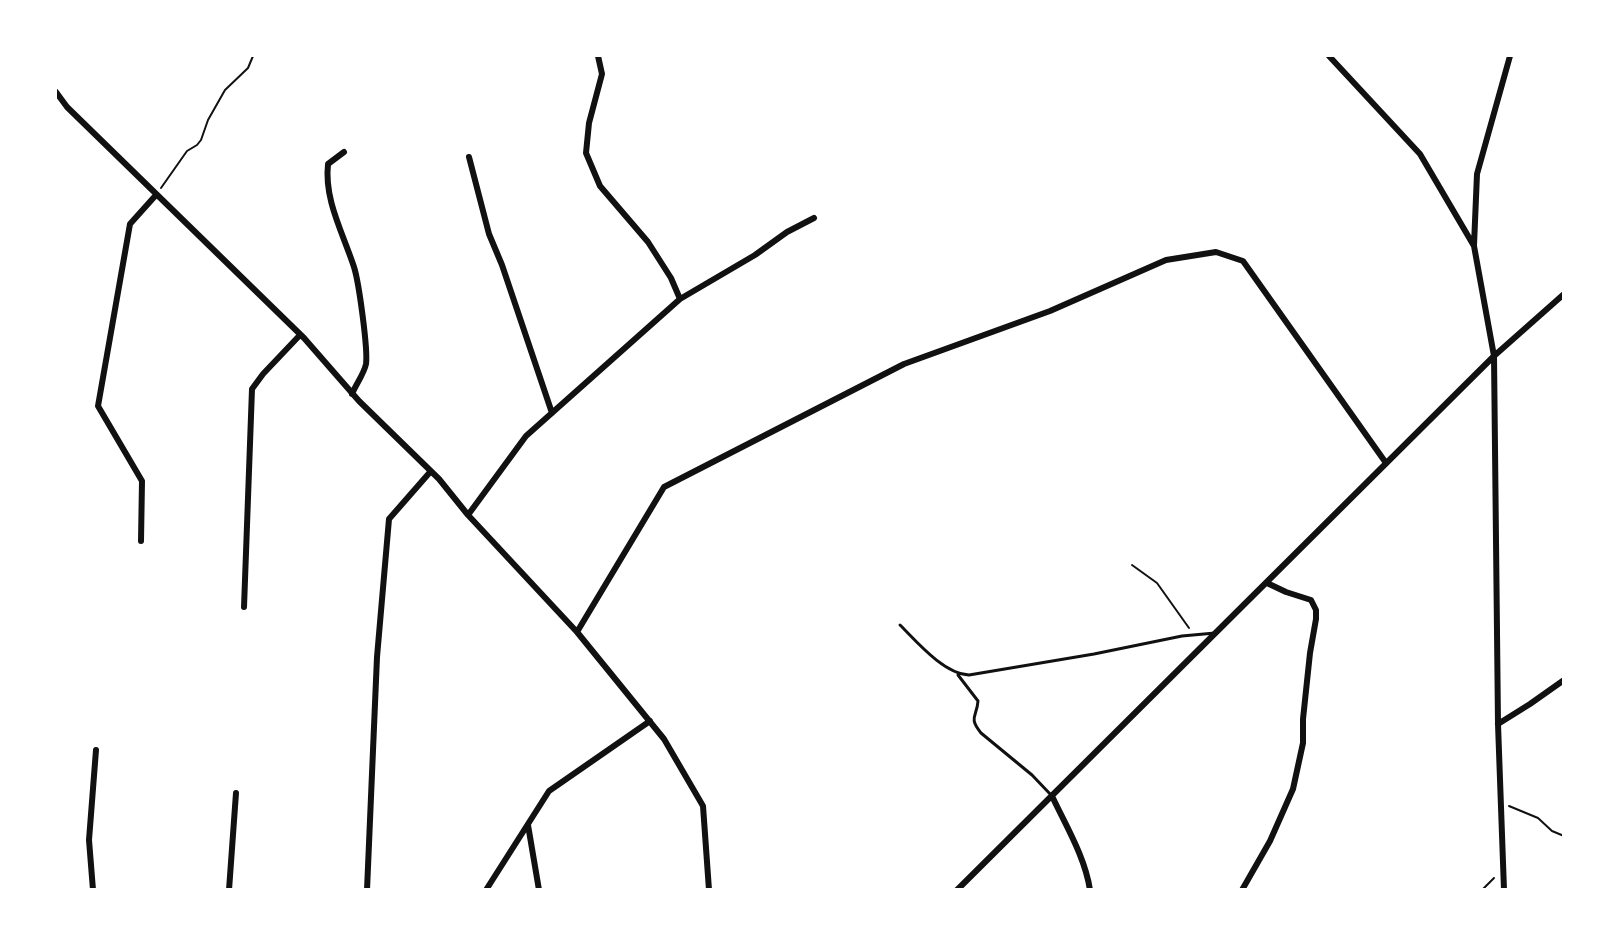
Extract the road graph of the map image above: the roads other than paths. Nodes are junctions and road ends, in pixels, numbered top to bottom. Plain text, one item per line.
1 (598, 56) edge
2 (1329, 56) edge
3 (1510, 56) edge
4 (56, 92) edge
5 (344, 152) dead end
6 (469, 158) dead end
7 (156, 195) junction
8 (814, 218) dead end
9 (1474, 246) junction
10 (1563, 294) edge
11 (680, 299) junction
12 (300, 335) junction
13 (1494, 356) junction
14 (352, 394) junction
15 (552, 413) junction
16 (1386, 463) junction
17 (431, 471) junction
18 (468, 515) junction
19 (141, 541) dead end
20 (1267, 583) junction
21 (244, 607) dead end
22 (900, 625) dead end
23 (577, 632) junction
24 (1216, 633) junction
25 (958, 675) junction
26 (1563, 680) edge
27 (650, 722) junction
28 (1498, 724) junction
29 (96, 750) dead end
30 (236, 793) dead end
31 (1052, 796) junction
32 (528, 825) junction
33 (93, 890) edge
34 (229, 890) edge
35 (368, 890) edge
36 (486, 890) edge
37 (539, 890) edge
38 (709, 890) edge
39 (957, 890) edge
40 (1090, 890) edge
41 (1242, 890) edge
42 (1504, 890) edge

1 - 11 street
2 - 9 street
3 - 9 street
4 - 7 street
5 - 14 street
6 - 15 street
7 - 12 street
7 - 19 street
8 - 11 street
9 - 13 street
10 - 13 street
11 - 15 street
12 - 14 street
12 - 21 street
13 - 16 street
13 - 28 street
14 - 17 street
15 - 18 street
16 - 20 street
16 - 23 street
17 - 18 street
17 - 35 street
18 - 23 street
20 - 24 street
20 - 41 street
22 - 25 lane
23 - 27 street
24 - 25 lane
24 - 31 street
25 - 31 lane
26 - 28 street
27 - 32 street
27 - 38 street
28 - 42 street
29 - 33 street
30 - 34 street
31 - 39 street
31 - 40 street
32 - 36 street
32 - 37 street

